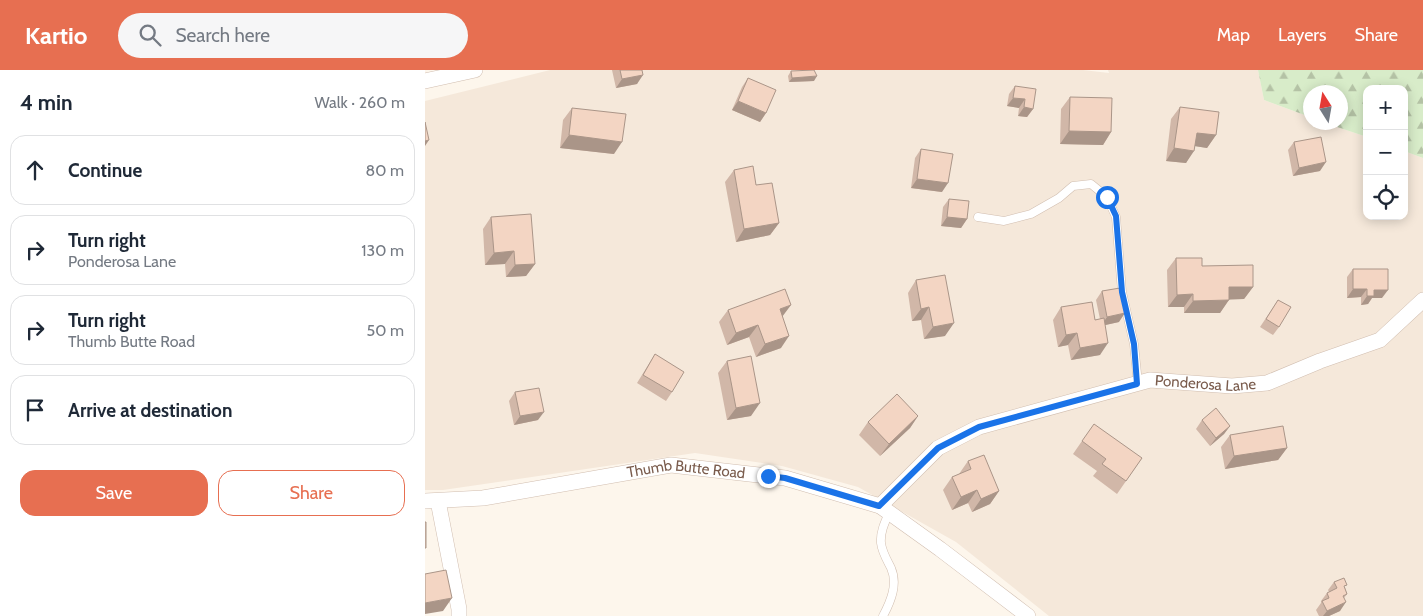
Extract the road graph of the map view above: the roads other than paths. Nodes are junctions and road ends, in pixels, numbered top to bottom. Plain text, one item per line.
1 (475, 70) edge
2 (425, 81) edge
3 (977, 217) dead end
4 (1423, 300) edge
5 (1137, 384) junction
6 (432, 501) edge
7 (884, 509) junction
8 (459, 616) edge
9 (883, 616) edge
10 (1028, 616) edge

1 - 2 street
3 - 5 lane
4 - 5 street, Ponderosa Lane
5 - 7 street, Ponderosa Lane
6 - 7 street, Thumb Butte Road
6 - 8 street
7 - 9 lane
7 - 10 street, Thumb Butte Road

